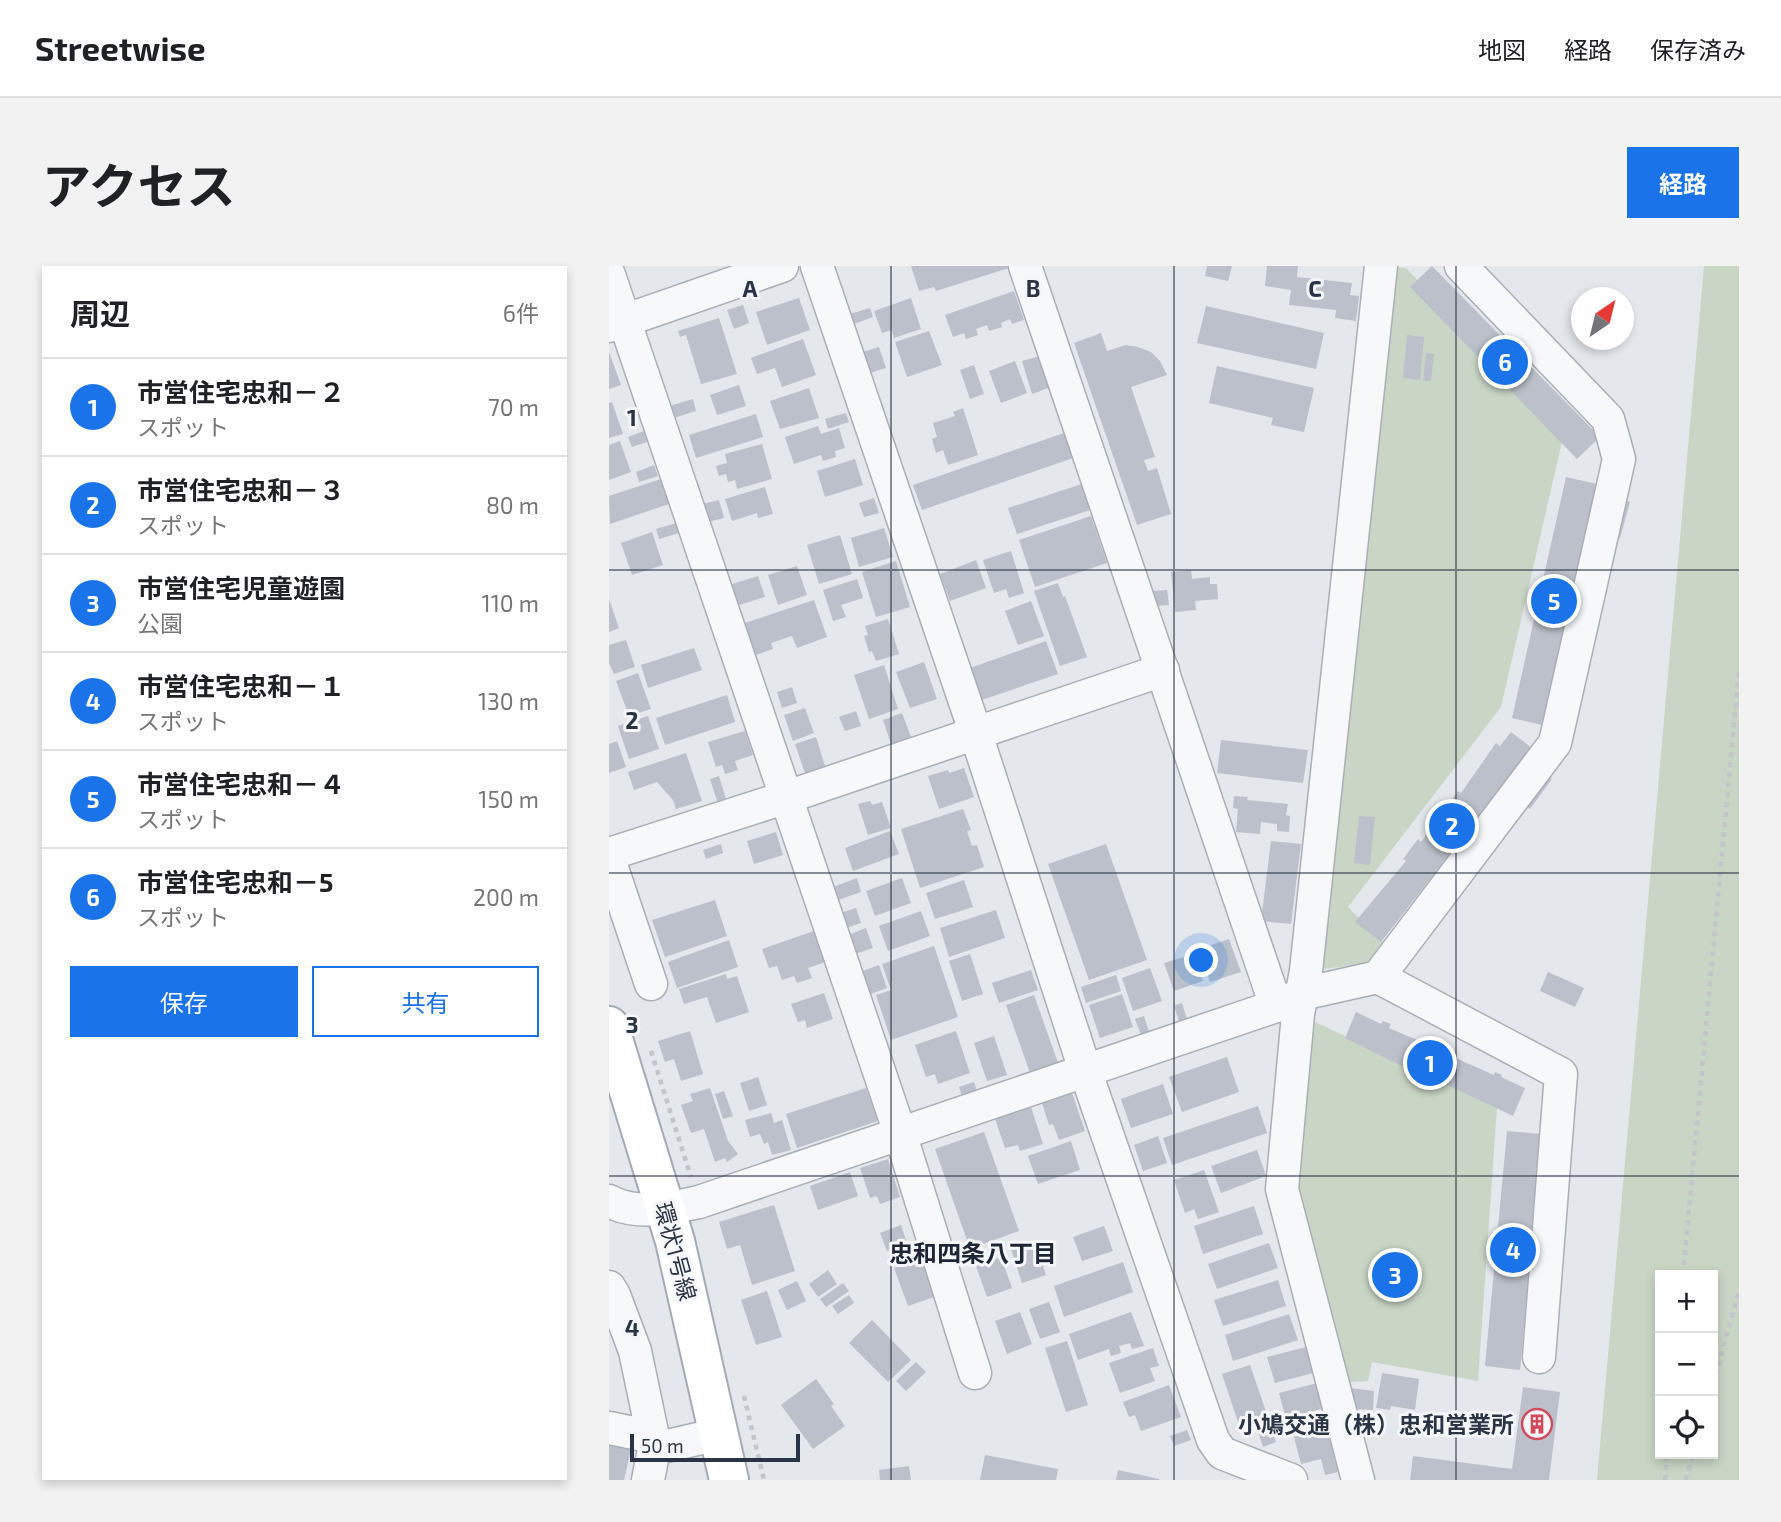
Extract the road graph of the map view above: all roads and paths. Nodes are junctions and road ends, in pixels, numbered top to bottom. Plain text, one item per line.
1 (782, 266) edge
2 (817, 266) edge
3 (1025, 266) edge
4 (1381, 266) edge
5 (1461, 266) edge
6 (609, 275) edge
7 (617, 323) edge
8 (1163, 670) junction
9 (1739, 670) edge
10 (976, 734) junction
11 (784, 798) junction
12 (609, 857) edge
13 (1378, 977) junction
14 (651, 984) dead end
15 (1289, 1000) junction
16 (609, 1026) edge
17 (650, 1048) dead end
18 (1084, 1070) junction
19 (899, 1133) junction
20 (609, 1201) edge
21 (682, 1205) junction
22 (1683, 1270) edge
23 (609, 1287) edge
24 (1739, 1291) edge
25 (1539, 1357) dead end
26 (1718, 1367) edge
27 (975, 1373) dead end
28 (609, 1428) edge
29 (719, 1434) junction
30 (653, 1443) junction
31 (1667, 1459) edge
32 (1692, 1459) edge
33 (648, 1480) edge
34 (729, 1480) edge
35 (1291, 1480) edge
36 (1358, 1480) edge
37 (1665, 1480) edge
38 (1686, 1480) edge

1 - 7 street
2 - 10 street
3 - 8 street
4 - 15 street
5 - 13 street
6 - 7 street
7 - 11 street
8 - 10 street
8 - 15 street
9 - 22 path
10 - 11 street
10 - 18 street
11 - 12 street
11 - 19 street
12 - 14 street
13 - 15 street
13 - 25 street
15 - 18 street
15 - 36 street
16 - 21 main road, 環状1号線
17 - 21 path
18 - 19 street
18 - 35 street
19 - 21 street
19 - 27 street
20 - 21 street
21 - 29 main road, 環状1号線
23 - 30 street
24 - 26 path
28 - 30 street
29 - 30 street
29 - 34 main road, 環状1号線
30 - 33 street
31 - 37 path
32 - 38 path

